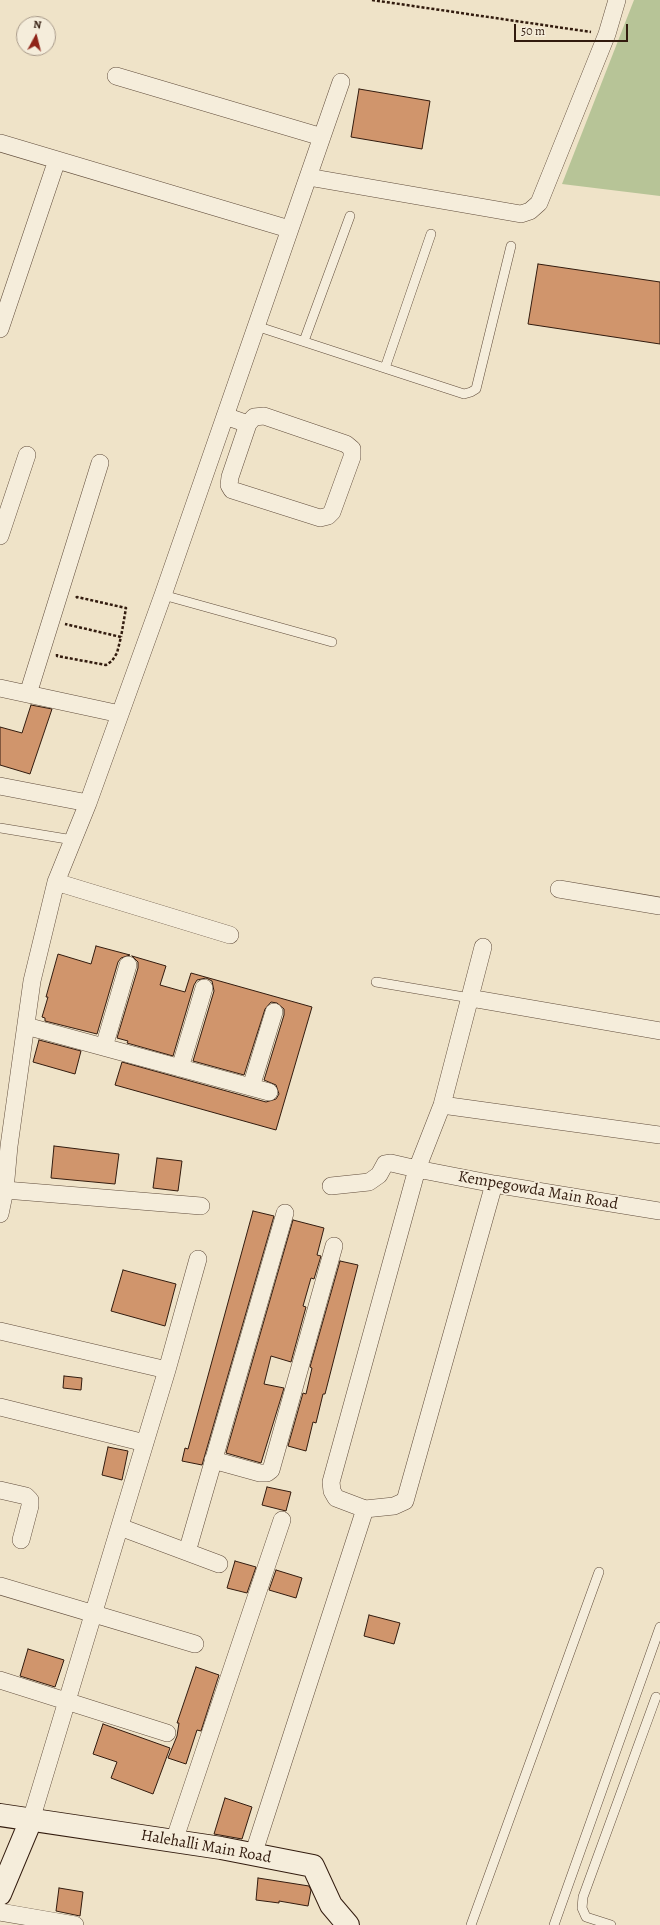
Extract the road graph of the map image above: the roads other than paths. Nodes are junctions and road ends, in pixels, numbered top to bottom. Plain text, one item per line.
1 (617, 0) edge
2 (116, 76) dead end
3 (341, 82) dead end
4 (322, 136) junction
5 (0, 143) edge
6 (57, 160) junction
7 (308, 177) junction
8 (350, 216) dead end
9 (289, 229) junction
10 (431, 234) dead end
11 (511, 246) dead end
12 (256, 326) junction
13 (0, 329) edge
14 (304, 342) junction
15 (385, 368) junction
16 (225, 416) junction
17 (248, 424) junction
18 (27, 455) dead end
19 (100, 463) dead end
20 (0, 536) edge
21 (163, 595) junction
22 (332, 642) dead end
23 (0, 688) edge
24 (28, 694) junction
25 (120, 714) junction
26 (0, 786) edge
27 (88, 803) junction
28 (0, 828) edge
29 (73, 840) junction
30 (56, 882) junction
31 (559, 889) dead end
32 (660, 906) edge
33 (230, 935) dead end
34 (483, 947) dead end
35 (128, 965) dead end
36 (376, 982) dead end
37 (204, 988) dead end
38 (470, 998) junction
39 (274, 1012) dead end
40 (26, 1026) junction
41 (660, 1031) edge
42 (104, 1047) junction
43 (180, 1068) junction
44 (251, 1087) junction
45 (269, 1092) dead end
46 (442, 1105) junction
47 (660, 1135) edge
48 (417, 1169) junction
49 (494, 1184) junction
50 (331, 1186) dead end
51 (3, 1190) edge
52 (201, 1206) dead end
53 (660, 1211) edge
54 (285, 1213) dead end
55 (0, 1214) edge
56 (334, 1246) dead end
57 (198, 1259) dead end
58 (0, 1331) edge
59 (167, 1370) junction
60 (0, 1407) edge
61 (145, 1443) junction
62 (213, 1460) junction
63 (0, 1490) edge
64 (366, 1509) junction
65 (282, 1520) dead end
66 (120, 1527) junction
67 (21, 1540) dead end
68 (186, 1552) junction
69 (219, 1564) dead end
70 (599, 1572) dead end
71 (0, 1586) edge
72 (94, 1614) junction
73 (660, 1627) edge
74 (195, 1644) dead end
75 (0, 1680) edge
76 (656, 1697) dead end
77 (67, 1702) junction
78 (167, 1733) dead end
79 (0, 1815) edge
80 (32, 1820) junction
81 (174, 1841) junction
82 (253, 1855) junction
83 (0, 1894) edge
84 (0, 1912) edge
85 (75, 1925) edge
86 (348, 1925) edge
87 (471, 1925) edge
88 (554, 1925) edge
89 (611, 1925) edge

1 - 7 street
2 - 4 street
3 - 4 street
4 - 7 street
5 - 6 street
6 - 9 street
6 - 13 street
7 - 9 street
8 - 14 lane
9 - 12 street
10 - 15 lane
11 - 15 lane
12 - 14 lane
12 - 16 street
14 - 15 lane
16 - 17 street
16 - 21 street
17 - 17 street
18 - 20 street
19 - 24 street
21 - 22 lane
21 - 25 street
23 - 24 street
24 - 25 street
25 - 27 street
26 - 27 street
27 - 29 street
28 - 29 lane
29 - 30 street
30 - 33 street
30 - 40 street
31 - 32 street
34 - 38 street
35 - 42 street
36 - 38 lane
37 - 43 street
38 - 41 street
38 - 46 street
39 - 44 street
40 - 42 street
40 - 51 street
42 - 43 street
43 - 44 street
44 - 45 street
46 - 47 street
46 - 48 street
48 - 49 street, Kempegowda Main Road
48 - 50 street, Kempegowda Main Road
48 - 64 street
49 - 53 street, Kempegowda Main Road
49 - 64 street
51 - 52 street
51 - 55 street
54 - 62 street
56 - 62 street
57 - 59 street
58 - 59 street
59 - 61 street
60 - 61 street
61 - 66 street
62 - 68 street
63 - 67 street
64 - 82 street
65 - 81 street
66 - 68 street
66 - 72 street
68 - 69 street
70 - 87 lane
71 - 72 street
72 - 74 street
72 - 77 street
73 - 88 lane
75 - 77 street
76 - 89 lane
77 - 78 street
77 - 80 street
79 - 80 main road, Halehalli Main Road
80 - 81 main road, Halehalli Main Road
80 - 83 main road
81 - 82 main road, Halehalli Main Road
82 - 86 main road, Halehalli Main Road
84 - 85 street

